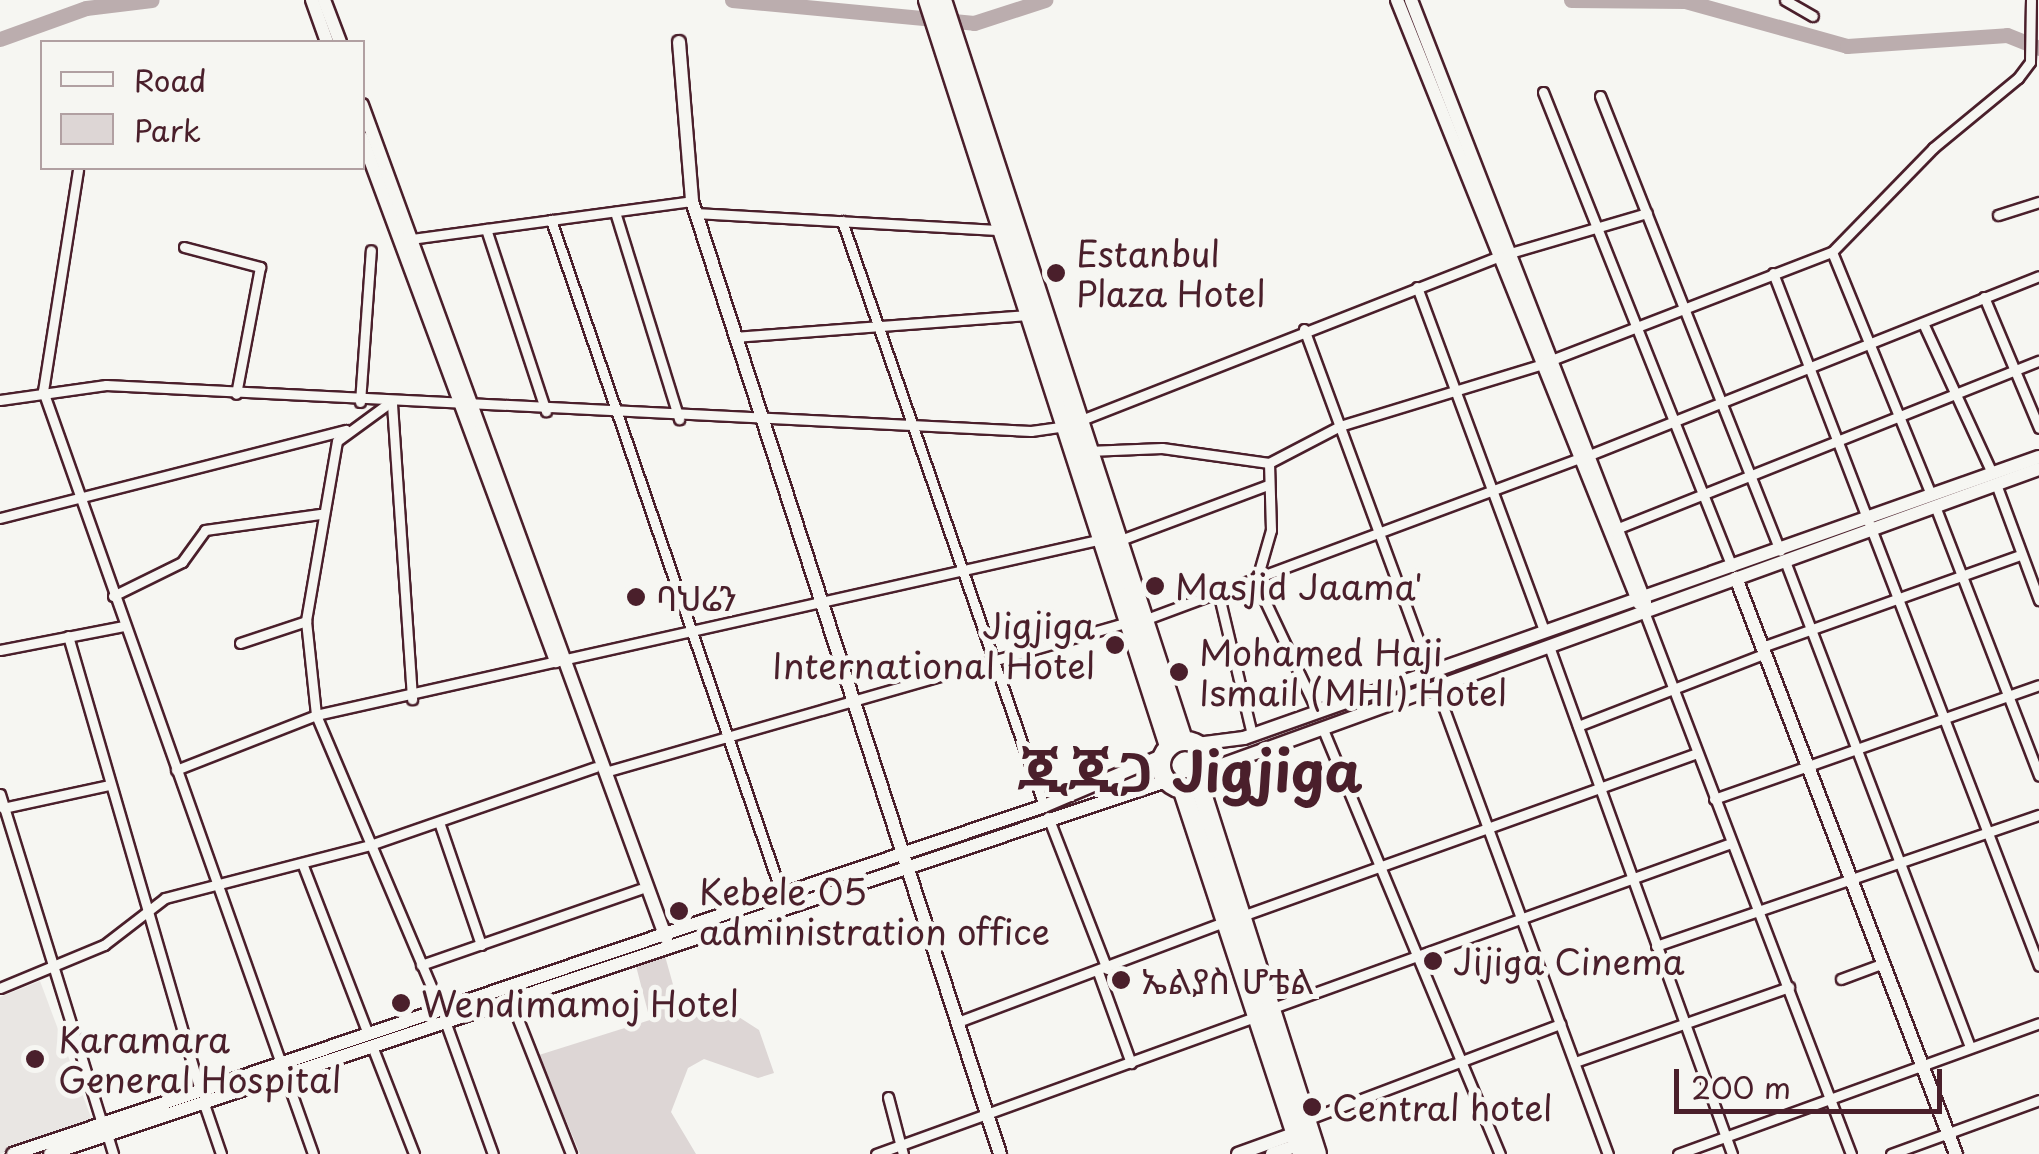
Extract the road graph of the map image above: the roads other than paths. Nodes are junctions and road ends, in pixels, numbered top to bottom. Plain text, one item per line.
1 (312, 0) edge
2 (324, 0) edge
3 (1397, 0) edge
4 (1410, 0) edge
5 (1785, 0) edge
6 (2031, 0) edge
7 (933, 1) edge
8 (1813, 16) dead end
9 (1418, 35) junction
10 (326, 40) edge
11 (339, 40) edge
12 (680, 42) dead end
13 (956, 66) junction
14 (1543, 92) dead end
15 (1600, 96) dead end
16 (365, 113) edge
17 (365, 146) edge
18 (78, 170) edge
19 (2039, 202) edge
20 (694, 207) junction
21 (614, 212) junction
22 (1647, 213) junction
23 (1998, 215) dead end
24 (552, 220) junction
25 (842, 222) junction
26 (486, 229) junction
27 (1002, 230) junction
28 (1596, 230) junction
29 (412, 239) junction
30 (184, 247) dead end
31 (371, 250) dead end
32 (1832, 252) junction
33 (1505, 254) junction
34 (1774, 273) junction
35 (2039, 276) edge
36 (1417, 287) junction
37 (1984, 297) junction
38 (1685, 308) junction
39 (1030, 315) junction
40 (1923, 323) junction
41 (875, 325) junction
42 (1636, 328) junction
43 (1304, 329) junction
44 (735, 337) junction
45 (1870, 346) junction
46 (2039, 361) edge
47 (1548, 362) junction
48 (1812, 370) junction
49 (2016, 371) junction
50 (43, 391) junction
51 (236, 394) junction
52 (1957, 394) junction
53 (1458, 397) junction
54 (0, 400) edge
55 (360, 402) junction
56 (465, 402) junction
57 (389, 404) junction
58 (1723, 405) junction
59 (546, 410) junction
60 (617, 415) junction
61 (1900, 417) junction
62 (679, 419) junction
63 (1072, 423) junction
64 (760, 424) junction
65 (1674, 425) junction
66 (1340, 426) junction
67 (2039, 428) edge
68 (348, 429) junction
69 (918, 431) junction
70 (1838, 442) junction
71 (1088, 451) junction
72 (1586, 456) junction
73 (2039, 457) edge
74 (1269, 463) junction
75 (2039, 469) edge
76 (1752, 478) junction
77 (1994, 479) junction
78 (1268, 485) junction
79 (1493, 494) junction
80 (76, 496) junction
81 (1701, 496) junction
82 (1933, 500) junction
83 (320, 514) junction
84 (0, 518) edge
85 (1870, 523) junction
86 (1621, 528) junction
87 (1381, 537) junction
88 (1110, 540) junction
89 (2020, 555) junction
90 (1783, 556) junction
91 (962, 572) junction
92 (1734, 573) junction
93 (1960, 576) junction
94 (1256, 582) junction
95 (113, 596) junction
96 (1219, 596) junction
97 (1641, 597) junction
98 (2039, 600) edge
99 (1900, 601) junction
100 (821, 605) junction
101 (1645, 614) junction
102 (306, 621) junction
103 (1137, 621) junction
104 (124, 626) junction
105 (1544, 628) junction
106 (1811, 631) junction
107 (68, 636) junction
108 (690, 636) junction
109 (240, 643) dead end
110 (1550, 649) junction
111 (0, 650) edge
112 (1763, 650) junction
113 (993, 660) junction
114 (561, 661) junction
115 (1429, 668) junction
116 (2039, 685) edge
117 (1436, 687) junction
118 (1672, 689) junction
119 (2009, 696) junction
120 (412, 699) junction
121 (852, 700) junction
122 (1317, 711) junction
123 (316, 715) junction
124 (1945, 718) junction
125 (1578, 726) junction
126 (1322, 727) junction
127 (724, 732) junction
128 (1252, 735) junction
129 (1178, 747) junction
130 (1856, 749) junction
131 (1696, 753) junction
132 (1807, 766) junction
133 (600, 769) junction
134 (176, 770) junction
135 (2039, 776) edge
136 (1189, 781) junction
137 (109, 785) junction
138 (1600, 788) junction
139 (0, 794) edge
140 (1714, 800) junction
141 (2, 808) edge
142 (1046, 811) junction
143 (2039, 815) edge
144 (438, 822) junction
145 (1489, 828) junction
146 (1991, 832) junction
147 (1731, 844) junction
148 (370, 845) junction
149 (908, 859) junction
150 (1900, 862) junction
151 (302, 863) junction
152 (1380, 871) junction
153 (1852, 878) junction
154 (1633, 884) junction
155 (214, 885) junction
156 (640, 890) junction
157 (782, 895) junction
158 (143, 908) junction
159 (1757, 913) junction
160 (1233, 919) junction
161 (1523, 921) junction
162 (663, 941) junction
163 (480, 946) junction
164 (1656, 946) junction
165 (1418, 960) junction
166 (1884, 963) junction
167 (420, 965) junction
168 (2039, 966) edge
169 (54, 968) junction
170 (1102, 970) junction
171 (1842, 979) dead end
172 (1789, 987) junction
173 (0, 988) edge
174 (510, 1000) junction
175 (1264, 1012) junction
176 (443, 1016) junction
177 (958, 1022) junction
178 (2039, 1022) edge
179 (1684, 1023) junction
180 (1560, 1024) junction
181 (370, 1040) junction
182 (1970, 1047) junction
183 (1575, 1062) junction
184 (1922, 1063) junction
185 (1131, 1064) junction
186 (1462, 1064) junction
187 (283, 1068) junction
188 (202, 1096) junction
189 (1830, 1096) junction
190 (888, 1097) dead end
191 (2039, 1100) edge
192 (988, 1113) junction
193 (104, 1129) junction
194 (1949, 1133) junction
195 (1726, 1138) junction
196 (1306, 1139) edge
197 (902, 1150) edge
198 (13, 1154) edge
199 (50, 1154) edge
200 (113, 1154) edge
201 (221, 1154) edge
202 (314, 1154) edge
203 (414, 1154) edge
204 (493, 1154) edge
205 (571, 1154) edge
206 (876, 1154) edge
207 (1000, 1154) edge
208 (1238, 1154) edge
209 (1272, 1154) edge
210 (1500, 1154) edge
211 (1608, 1154) edge
212 (1678, 1154) edge
213 (1732, 1154) edge
214 (1851, 1154) edge
215 (1891, 1154) edge
216 (1956, 1154) edge

1 - 10 main road
2 - 11 main road
3 - 9 main road
4 - 9 main road
5 - 8 street
6 - 32 street
7 - 13 highway
9 - 33 main road
12 - 20 main road
13 - 27 highway
13 - 63 highway
14 - 28 street
15 - 22 street
16 - 29 main road
17 - 56 main road
18 - 50 street
19 - 23 street
20 - 21 street
20 - 25 street
20 - 44 main road
21 - 24 street
21 - 62 street
22 - 28 street
22 - 38 street
24 - 26 street
24 - 60 street
25 - 27 street
25 - 41 street
26 - 29 street
26 - 59 street
27 - 39 highway
28 - 33 street
28 - 42 street
29 - 56 main road
30 - 51 street
31 - 55 street
32 - 34 street
32 - 45 street
33 - 36 street
33 - 47 main road
34 - 38 street
34 - 48 street
35 - 37 street
36 - 43 street
36 - 53 street
37 - 40 street
37 - 49 street
38 - 42 street
38 - 58 street
39 - 41 street
39 - 63 highway
40 - 45 street
40 - 52 street
41 - 44 street
41 - 69 street
42 - 47 street
42 - 65 street
43 - 63 street
43 - 66 street
44 - 64 main road
45 - 48 street
45 - 61 street
46 - 49 street
47 - 53 street
47 - 72 main road
48 - 58 street
48 - 70 street
49 - 52 street
49 - 67 street
50 - 51 street
50 - 54 street
50 - 80 street
51 - 55 street
52 - 61 street
52 - 77 street
53 - 66 street
53 - 79 street
55 - 57 street
56 - 57 street
56 - 59 street
56 - 114 main road
57 - 68 street
57 - 120 street
58 - 65 street
58 - 76 street
59 - 60 street
60 - 62 street
60 - 108 street
61 - 70 street
61 - 82 street
62 - 64 street
63 - 69 street
63 - 71 highway
63 - 88 highway
64 - 69 street
64 - 100 main road
65 - 72 street
65 - 81 street
66 - 74 street
66 - 87 street
68 - 80 street
68 - 83 street
69 - 91 street
70 - 76 street
70 - 85 street
71 - 74 street
71 - 88 highway
72 - 79 street
72 - 86 main road
72 - 97 main road
73 - 77 main road
74 - 78 street
75 - 77 main road
76 - 81 street
76 - 90 street
77 - 82 main road
77 - 89 street
78 - 88 street
78 - 94 street
79 - 87 street
79 - 105 street
80 - 84 street
80 - 95 street
81 - 86 street
81 - 92 street
82 - 85 main road
82 - 93 street
83 - 95 street
83 - 102 street
85 - 90 main road
85 - 99 street
86 - 97 main road
87 - 94 street
87 - 115 street
88 - 91 street
88 - 103 highway
89 - 93 street
89 - 98 street
90 - 92 main road
90 - 106 street
91 - 100 street
91 - 113 street
92 - 97 main road
92 - 101 main road
92 - 112 main road
93 - 99 street
93 - 119 street
94 - 96 street
94 - 122 street
95 - 104 street
96 - 103 street
96 - 128 street
97 - 101 main road
97 - 105 main road
99 - 106 street
99 - 124 street
100 - 108 street
100 - 121 main road
101 - 110 main road
101 - 118 street
102 - 109 street
102 - 123 street
103 - 113 street
103 - 129 highway
104 - 107 street
104 - 134 street
105 - 115 main road
106 - 112 street
106 - 130 street
107 - 111 street
107 - 137 street
108 - 114 street
108 - 127 street
110 - 117 main road
110 - 125 street
112 - 118 street
112 - 132 main road
113 - 121 street
113 - 142 street
114 - 120 street
114 - 133 main road
115 - 122 main road
116 - 119 street
117 - 126 main road
117 - 145 street
118 - 125 street
118 - 131 street
119 - 124 street
119 - 135 street
120 - 123 street
121 - 127 street
121 - 149 main road
122 - 128 main road
123 - 134 street
123 - 148 street
124 - 130 street
124 - 146 street
125 - 138 street
126 - 136 main road
126 - 152 street
127 - 133 street
127 - 157 street
128 - 129 main road
129 - 136 highway
129 - 136 highway
129 - 142 main road
130 - 132 street
130 - 150 street
131 - 138 street
131 - 140 street
132 - 140 street
132 - 153 main road
133 - 144 street
133 - 156 main road
133 - 162 main road
134 - 155 street
136 - 142 main road
136 - 160 highway
137 - 141 street
137 - 158 street
138 - 145 street
138 - 154 street
139 - 141 street
140 - 147 street
141 - 169 street
142 - 149 main road
142 - 170 street
143 - 146 street
144 - 148 street
144 - 163 street
145 - 152 street
145 - 161 street
146 - 150 street
146 - 168 street
147 - 154 street
147 - 159 street
148 - 151 street
148 - 167 street
149 - 157 main road
149 - 162 main road
149 - 177 main road
150 - 153 street
150 - 182 street
151 - 155 street
151 - 181 street
152 - 160 street
152 - 165 street
153 - 159 street
153 - 166 main road
154 - 161 street
154 - 164 street
155 - 158 street
155 - 187 street
156 - 162 main road
156 - 163 street
157 - 162 main road
158 - 169 street
158 - 188 street
159 - 164 street
159 - 172 street
160 - 170 street
160 - 175 highway
161 - 165 street
161 - 180 street
162 - 174 main road
162 - 176 main road
163 - 167 street
164 - 179 street
165 - 175 street
165 - 186 street
166 - 171 street
166 - 184 main road
167 - 176 street
169 - 173 street
169 - 193 street
170 - 177 street
170 - 185 street
172 - 179 street
172 - 189 street
174 - 176 main road
174 - 205 street
175 - 185 street
175 - 196 highway
176 - 181 main road
176 - 204 street
177 - 192 main road
178 - 182 street
179 - 183 street
179 - 195 street
180 - 183 street
180 - 186 street
181 - 187 main road
181 - 203 street
182 - 184 street
183 - 211 street
184 - 189 street
184 - 194 main road
185 - 192 street
186 - 196 street
186 - 210 street
187 - 188 main road
187 - 202 street
188 - 193 main road
188 - 201 street
189 - 195 street
189 - 214 street
190 - 197 street
191 - 194 street
192 - 197 street
192 - 207 main road
193 - 198 main road
193 - 199 main road
193 - 200 street
194 - 215 street
194 - 216 main road
195 - 212 street
195 - 213 street
196 - 208 main road
196 - 209 main road
197 - 206 street

